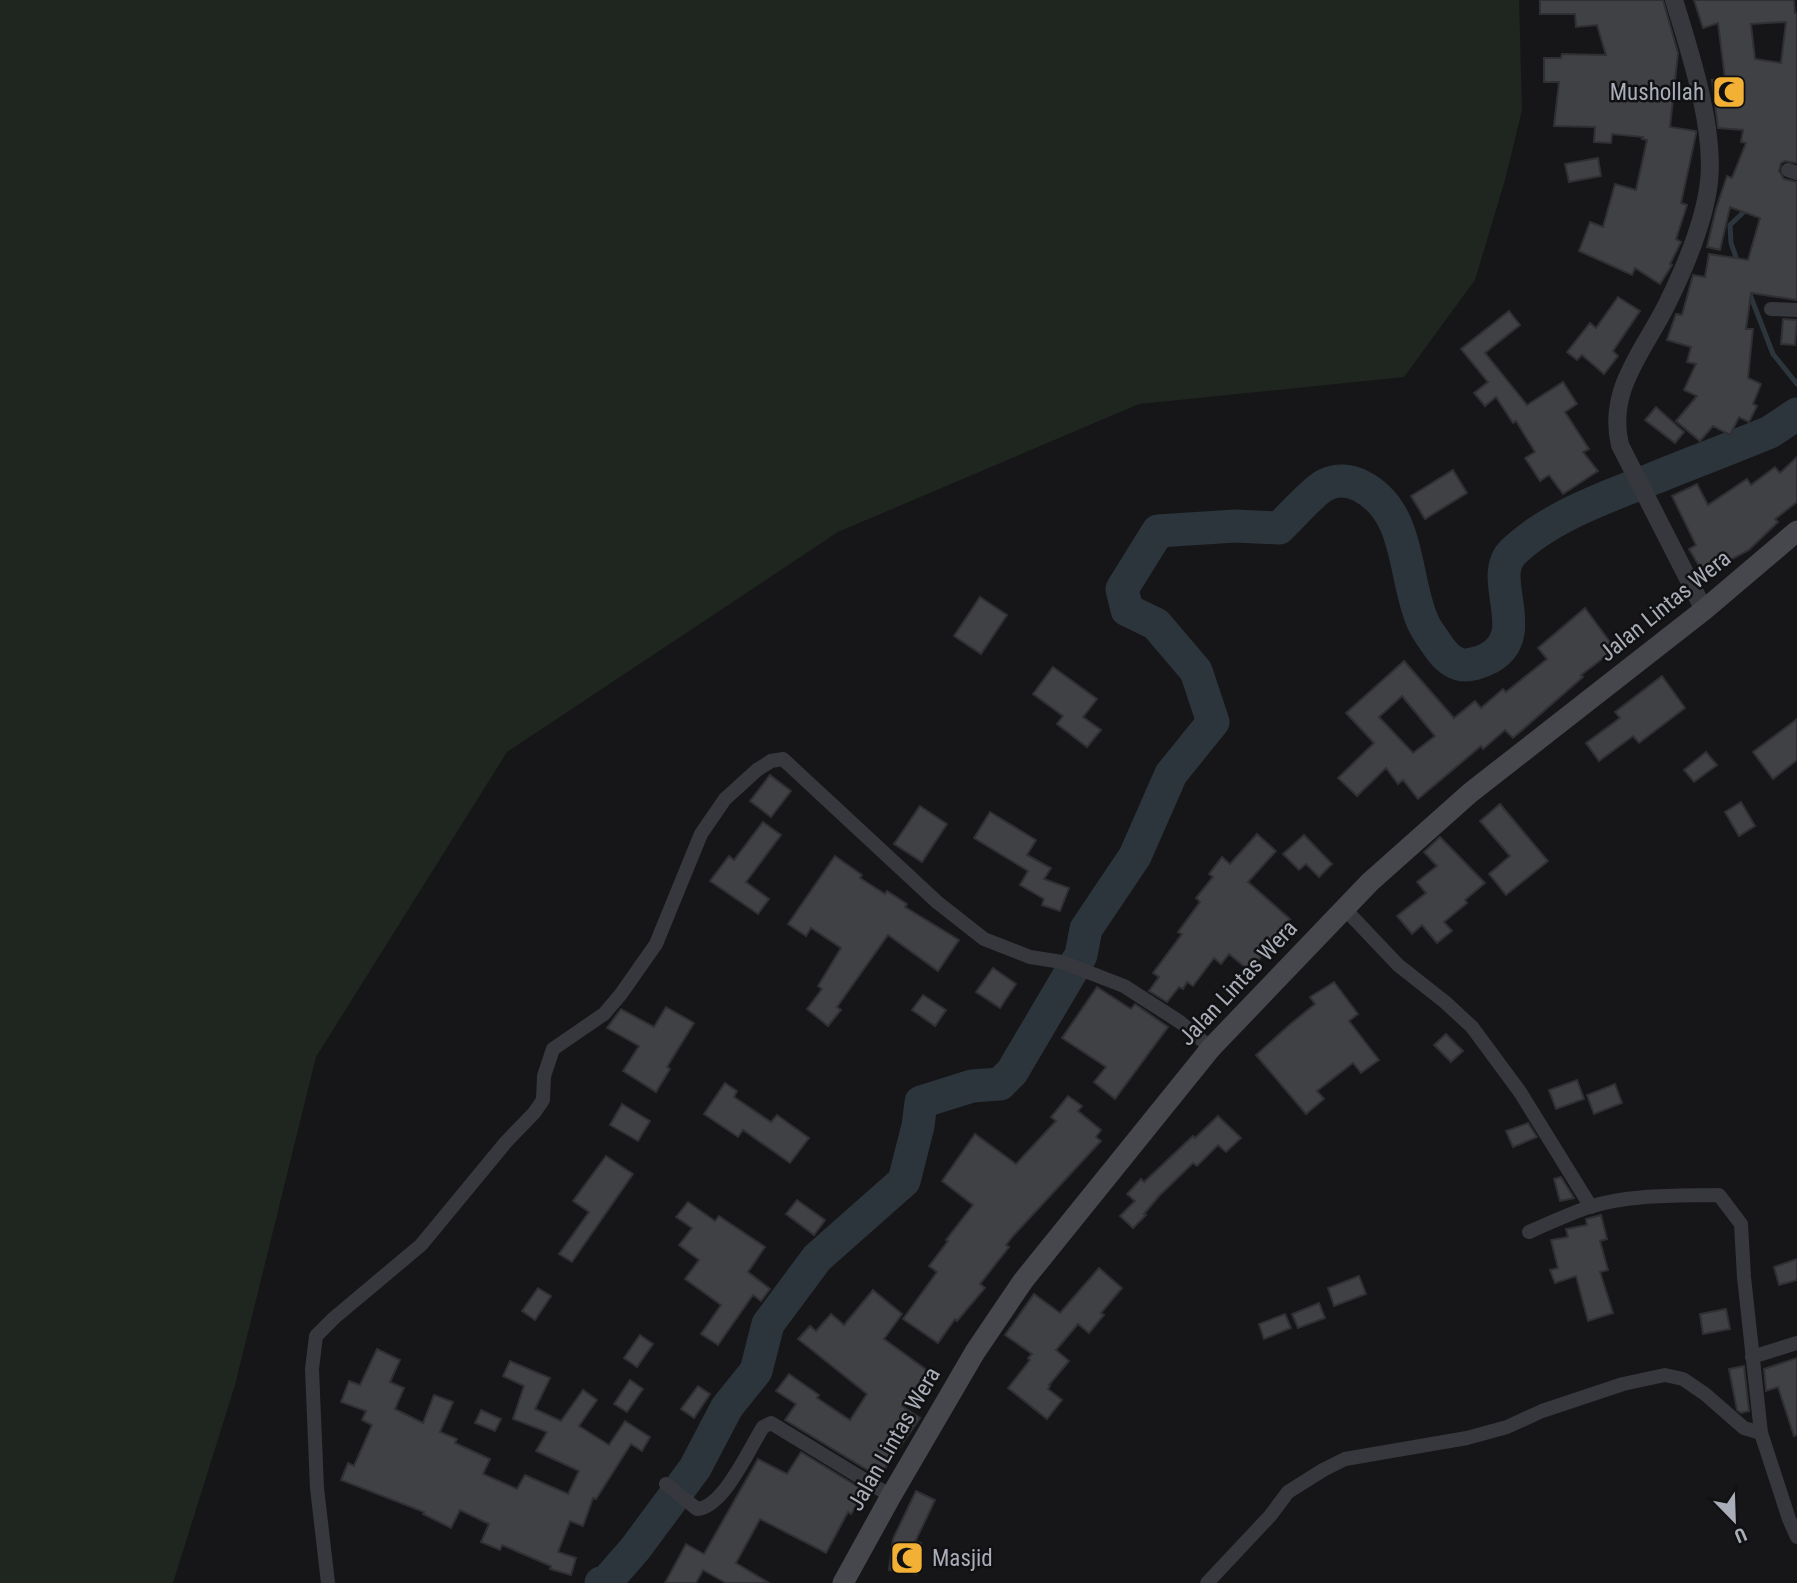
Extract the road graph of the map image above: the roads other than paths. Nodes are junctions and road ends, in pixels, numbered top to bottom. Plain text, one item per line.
1 (1674, 0) edge
2 (1771, 309) dead end
3 (1797, 310) edge
4 (1797, 531) edge
5 (1704, 610) junction
6 (1344, 908) junction
7 (1211, 1048) junction
8 (1591, 1207) junction
9 (1529, 1232) dead end
10 (1797, 1343) edge
11 (1752, 1357) junction
12 (1762, 1433) junction
13 (666, 1484) dead end
14 (891, 1496) junction
15 (1797, 1537) edge
16 (328, 1583) edge
17 (843, 1583) edge
18 (1207, 1583) edge

1 - 5 street
2 - 3 street
4 - 5 main road, Jalan Lintas Wera
5 - 6 main road, Jalan Lintas Wera
6 - 7 main road, Jalan Lintas Wera
6 - 8 street
7 - 14 main road, Jalan Lintas Wera
7 - 16 street
8 - 9 street
8 - 11 street
10 - 11 street
11 - 12 street
12 - 15 street
12 - 18 street
13 - 14 street
14 - 17 main road, Jalan Lintas Wera

